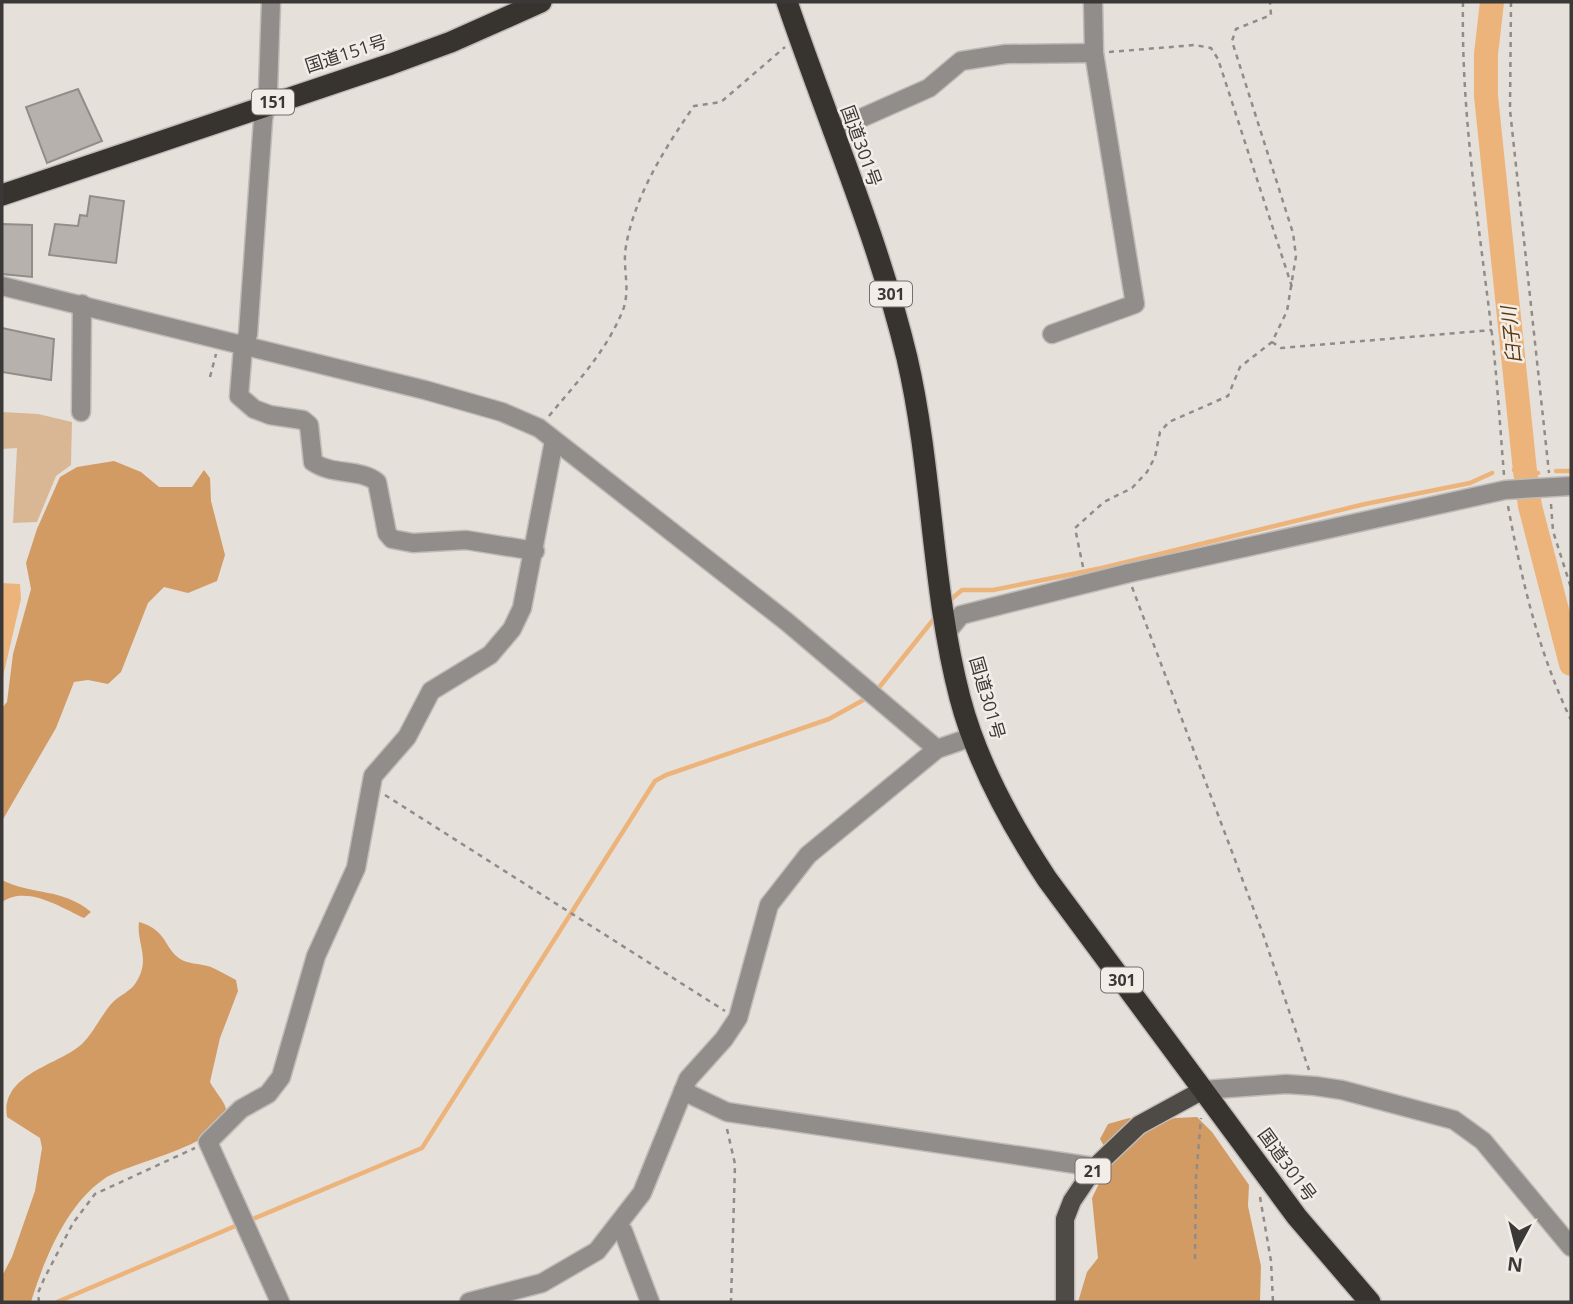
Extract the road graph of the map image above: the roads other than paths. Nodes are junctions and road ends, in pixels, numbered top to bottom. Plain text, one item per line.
1 (271, 2) edge
2 (541, 2) edge
3 (787, 2) edge
4 (1093, 2) edge
5 (1094, 53) junction
6 (265, 105) junction
7 (832, 131) junction
8 (2, 195) edge
9 (2, 286) edge
10 (82, 304) junction
11 (1052, 334) dead end
12 (243, 347) junction
13 (81, 412) dead end
14 (554, 441) junction
15 (1571, 486) edge
16 (535, 551) junction
17 (944, 617) junction
18 (972, 737) junction
19 (937, 749) junction
20 (1203, 1090) junction
21 (683, 1091) junction
22 (1095, 1167) junction
23 (619, 1227) junction
24 (1571, 1247) edge
25 (280, 1302) edge
26 (469, 1302) edge
27 (650, 1302) edge
28 (1065, 1302) edge
29 (1370, 1302) edge

1 - 6 street
2 - 6 highway, 国道151号 / 151
3 - 7 highway, 国道301号 / 301
4 - 5 street
5 - 7 street
5 - 11 street
6 - 8 highway, 国道151号 / 151
6 - 12 street
7 - 17 highway, 国道301号 / 301
9 - 10 street
10 - 12 street
10 - 13 street
12 - 14 street
12 - 16 street
14 - 16 street
14 - 19 street
15 - 17 street
16 - 25 street
17 - 18 highway, 国道301号 / 301
18 - 19 street
18 - 20 highway, 国道301号 / 301
19 - 21 street
20 - 22 main road, 21
20 - 24 street
20 - 29 highway, 国道301号 / 301
21 - 22 street
21 - 23 street
22 - 28 main road, 21
23 - 26 street
23 - 27 street

